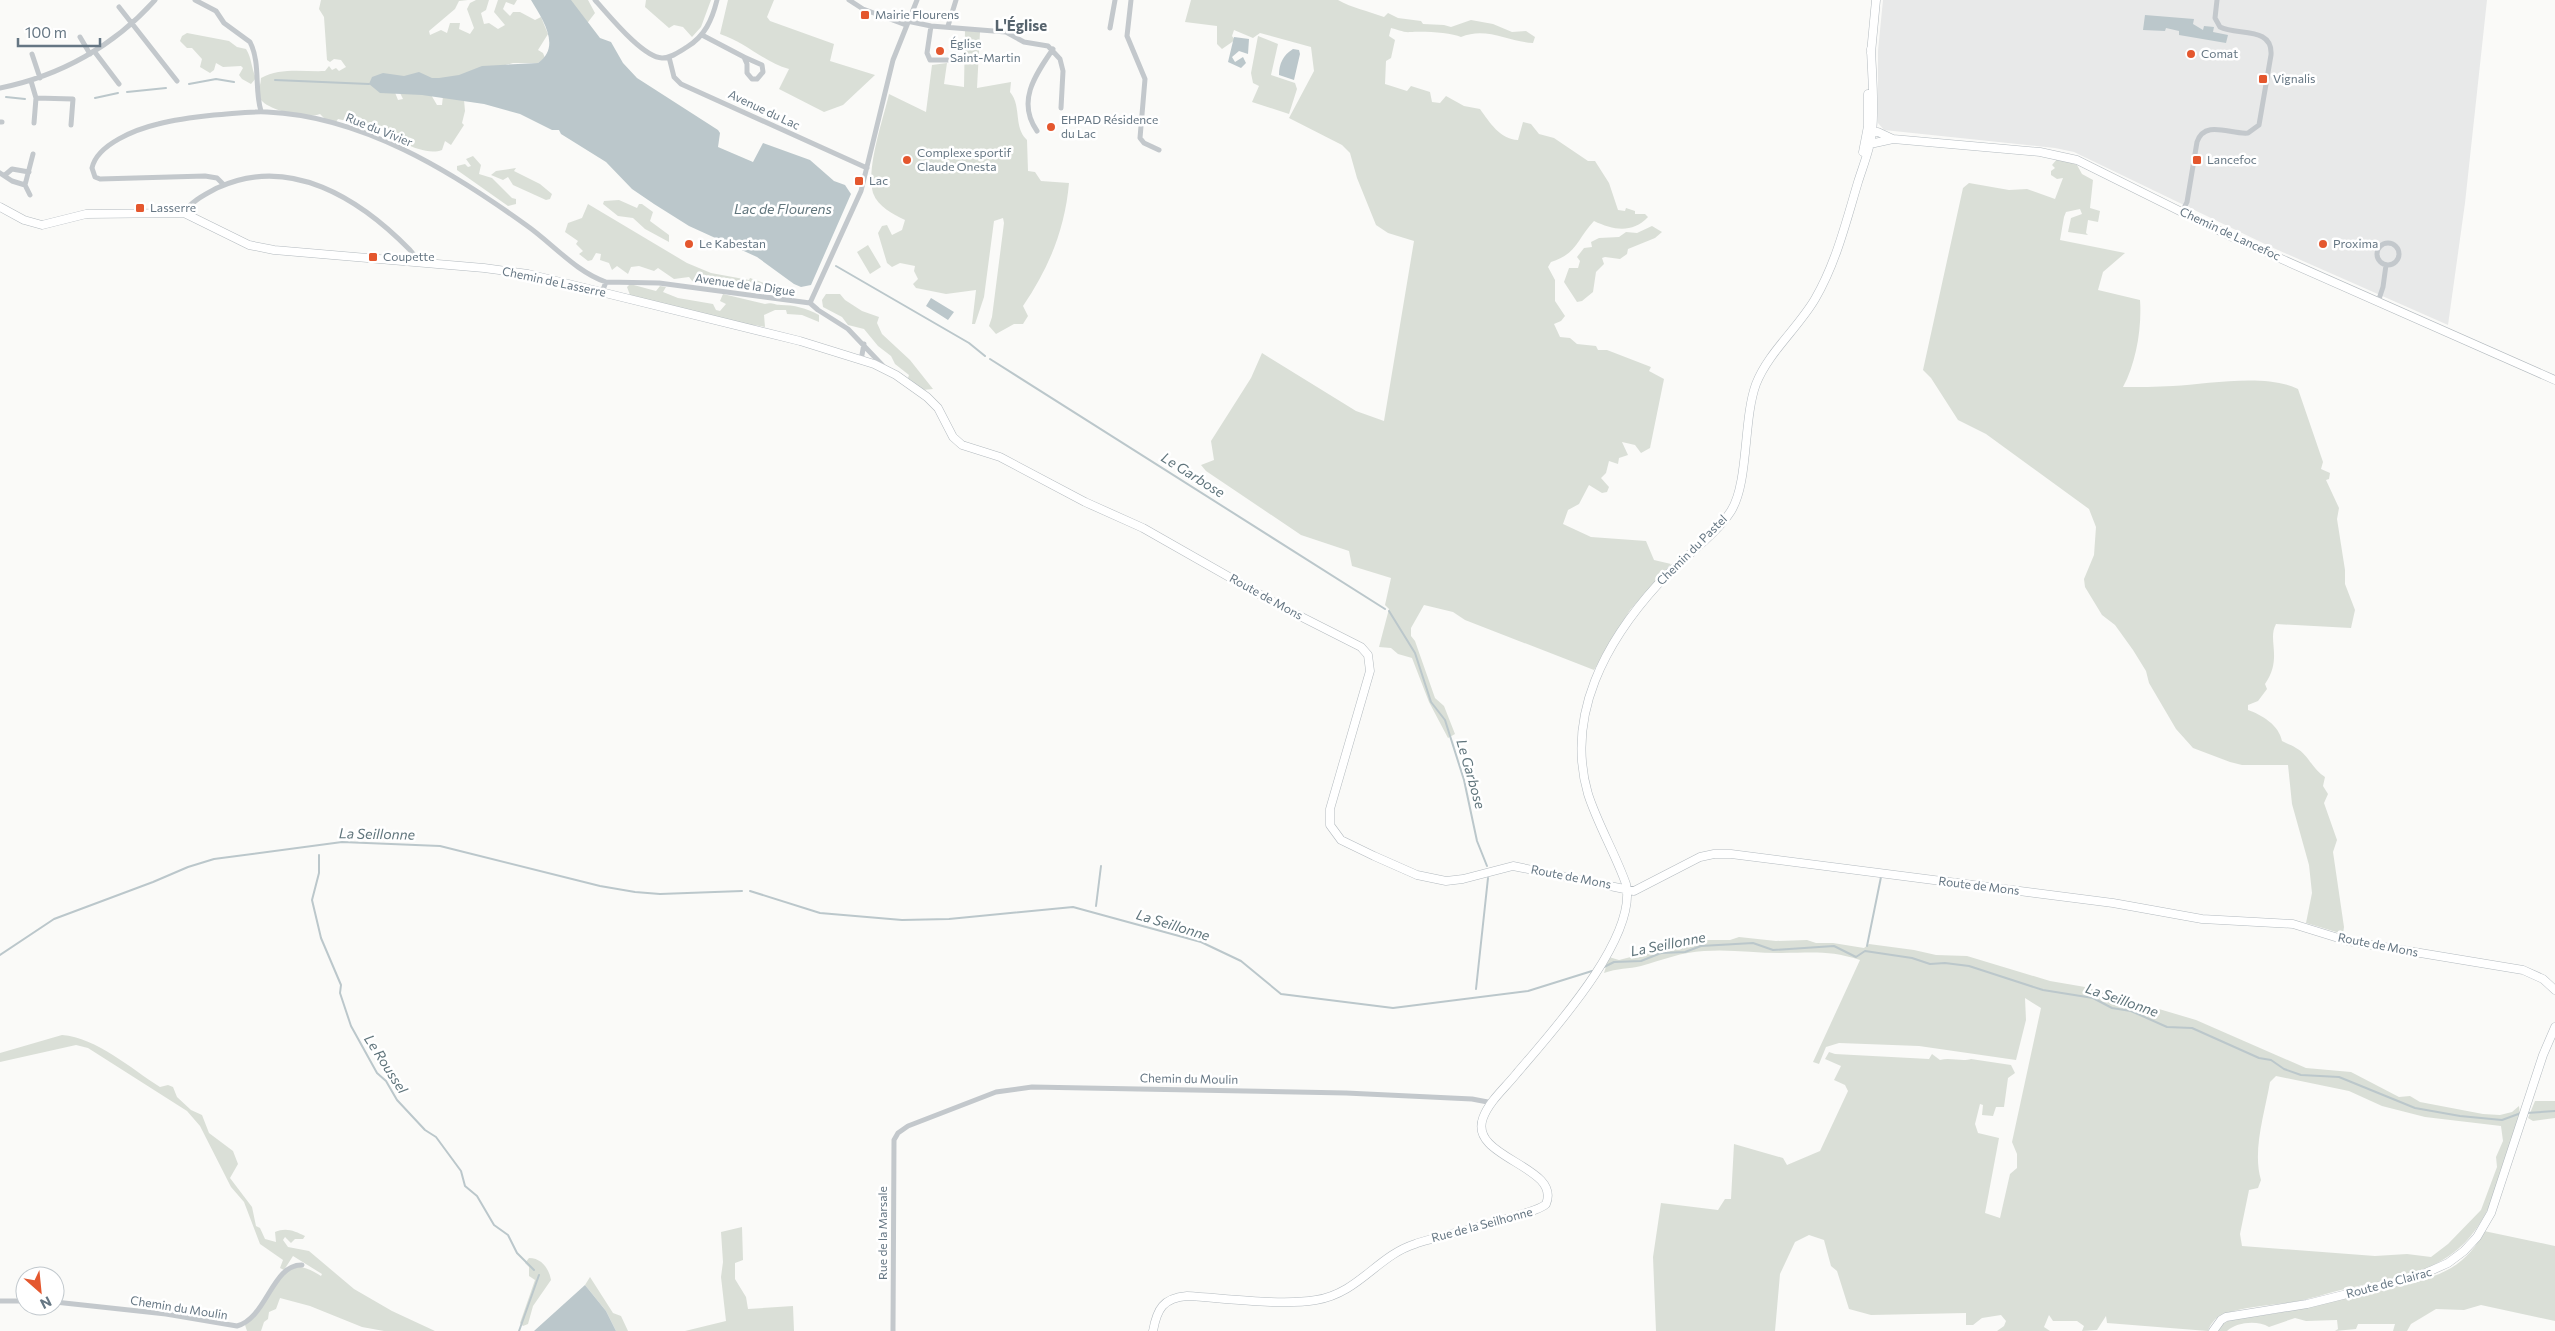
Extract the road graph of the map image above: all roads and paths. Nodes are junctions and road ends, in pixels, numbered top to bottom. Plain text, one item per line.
1 (155, 0) edge
2 (196, 0) edge
3 (595, 0) edge
4 (717, 0) edge
5 (849, 0) edge
6 (917, 0) edge
7 (955, 0) edge
8 (1115, 0) edge
9 (1131, 0) edge
10 (1876, 0) edge
11 (2217, 0) edge
12 (119, 7) dead end
13 (906, 23) junction
14 (132, 24) junction
15 (931, 26) junction
16 (948, 26) junction
17 (1110, 28) dead end
18 (702, 35) junction
19 (80, 37) dead end
20 (1053, 49) junction
21 (92, 52) junction
22 (32, 54) dead end
23 (669, 56) junction
24 (744, 57) junction
25 (960, 60) dead end
26 (40, 78) junction
27 (31, 81) junction
28 (177, 81) dead end
29 (119, 84) dead end
30 (0, 88) edge
31 (36, 98) junction
32 (1061, 108) dead end
33 (261, 112) junction
34 (34, 123) dead end
35 (71, 125) dead end
36 (1037, 131) dead end
37 (1870, 132) junction
38 (1893, 139) junction
39 (1868, 143) junction
40 (1159, 150) dead end
41 (33, 154) dead end
42 (867, 168) junction
43 (29, 172) junction
44 (2, 174) edge
45 (25, 185) junction
46 (224, 186) junction
47 (30, 195) dead end
48 (0, 208) edge
49 (184, 212) junction
50 (2182, 212) junction
51 (415, 263) junction
52 (2386, 265) junction
53 (606, 282) junction
54 (602, 292) junction
55 (811, 300) junction
56 (2378, 302) junction
57 (864, 343) junction
58 (861, 360) junction
59 (874, 364) joint
60 (886, 369) junction
61 (2555, 380) edge
62 (1627, 890) junction
63 (2554, 989) edge
64 (2555, 1027) edge
65 (1492, 1103) junction
66 (895, 1136) joint
67 (302, 1265) dead end
68 (0, 1301) edge
69 (15, 1301) edge
70 (65, 1303) edge
71 (893, 1331) edge
72 (1153, 1331) edge
73 (2213, 1331) edge

1 - 14 street
2 - 33 street
3 - 23 street
4 - 18 street
5 - 13 street
6 - 13 street, Avenue de la Digue
7 - 16 street
8 - 17 street
9 - 40 street
10 - 37 street, Chemin du Pastel
11 - 50 street
12 - 14 street
13 - 15 street
13 - 42 street, Avenue de la Digue
14 - 21 street
14 - 28 street
15 - 16 street
15 - 25 street
16 - 20 street
18 - 23 street
18 - 24 street
19 - 21 street
20 - 32 street
20 - 36 street
21 - 26 street
21 - 29 street
22 - 26 street
23 - 42 street, Avenue du Lac
24 - 24 street
26 - 27 street
27 - 30 street
27 - 31 street
31 - 34 street
31 - 35 street
33 - 46 street, Rue du Vivier
33 - 53 street, Rue du Vivier
37 - 38 street, Chemin de Lancefoc
37 - 39 street, Chemin du Pastel
38 - 39 street, Chemin de Lancefoc
38 - 50 street, Chemin de Lancefoc
39 - 62 street, Chemin du Pastel
41 - 43 street
42 - 55 street, Avenue de la Digue
43 - 44 street
43 - 45 street
44 - 45 street
45 - 47 street
46 - 49 street
46 - 51 street
48 - 49 street, Chemin de Lasserre
49 - 51 street, Chemin de Lasserre
50 - 56 street, Chemin de Lancefoc
51 - 54 street, Chemin de Lasserre
52 - 52 street
52 - 56 street
53 - 54 street
53 - 55 street, Avenue de la Digue
54 - 58 street, Chemin de Lasserre
55 - 57 street, Route de Mons
56 - 61 street, Chemin de Lancefoc
57 - 58 street
57 - 60 street, Route de Mons
58 - 59 street, Chemin de Lasserre
59 - 60 street, Route de Mons
60 - 62 street, Route de Mons
62 - 63 street, Route de Mons
62 - 65 street, Rue de la Seilhonne
64 - 73 street, Route de Clairac
65 - 66 street, Chemin du Moulin
65 - 72 street, Rue de la Seilhonne
66 - 71 street, Rue de la Marsale
67 - 70 street, Chemin du Moulin
68 - 69 street

